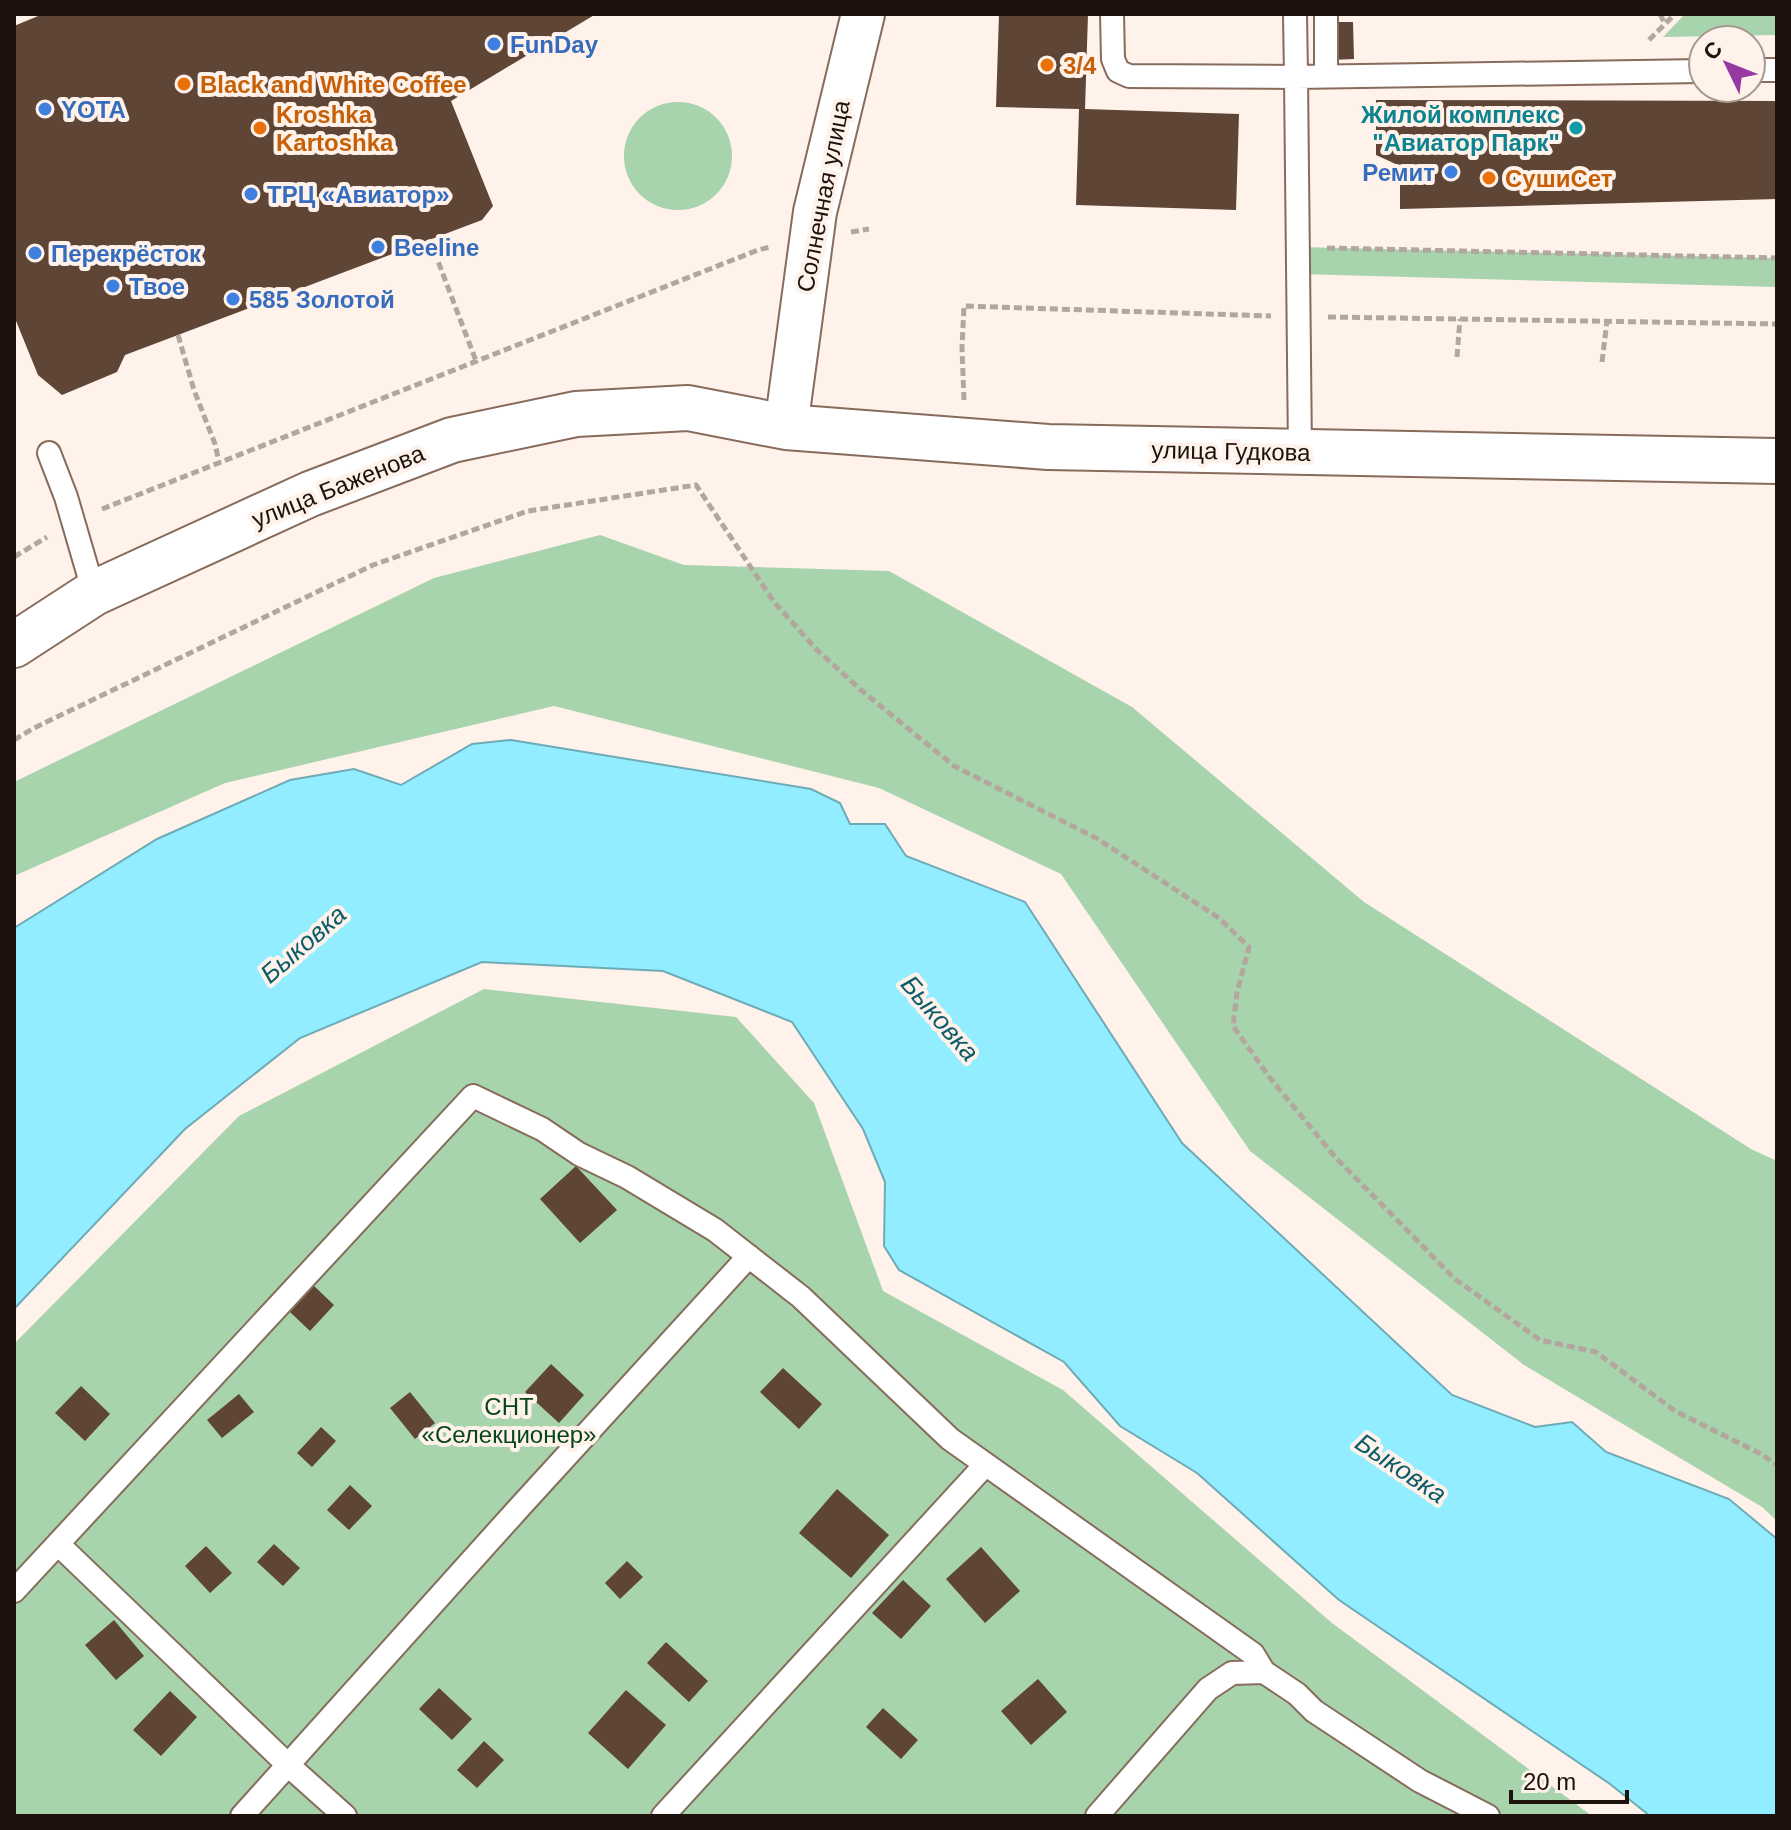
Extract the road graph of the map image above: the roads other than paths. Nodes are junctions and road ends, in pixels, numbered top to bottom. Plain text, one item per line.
1 (863, 14) edge
2 (1112, 14) edge
3 (1295, 14) edge
4 (1326, 14) edge
5 (1687, 71) edge
6 (1326, 76) junction
7 (1296, 77) junction
8 (688, 408) joint
9 (786, 427) junction
10 (1300, 452) junction
11 (49, 453) dead end
12 (1777, 461) edge
13 (94, 593) junction
14 (14, 645) edge
15 (749, 1256) junction
16 (985, 1465) junction
17 (58, 1544) junction
18 (14, 1591) edge
19 (1264, 1672) junction
20 (288, 1765) junction
21 (242, 1816) edge
22 (345, 1816) edge
23 (663, 1816) edge
24 (1097, 1816) edge
25 (1488, 1816) edge

1 - 9 street, Солнечная улица
2 - 7 lane
3 - 7 lane
4 - 6 lane
5 - 6 lane
6 - 7 lane
7 - 10 lane
8 - 9 street, улица Гудкова
8 - 13 street, улица Баженова
9 - 10 street, улица Гудкова
10 - 12 street, улица Гудкова
11 - 13 lane
13 - 14 street, улица Баженова
15 - 16 lane
15 - 17 lane
15 - 20 lane
16 - 19 lane
16 - 23 lane
17 - 18 lane
17 - 20 lane
19 - 24 lane
19 - 25 lane
20 - 21 lane
20 - 22 lane

